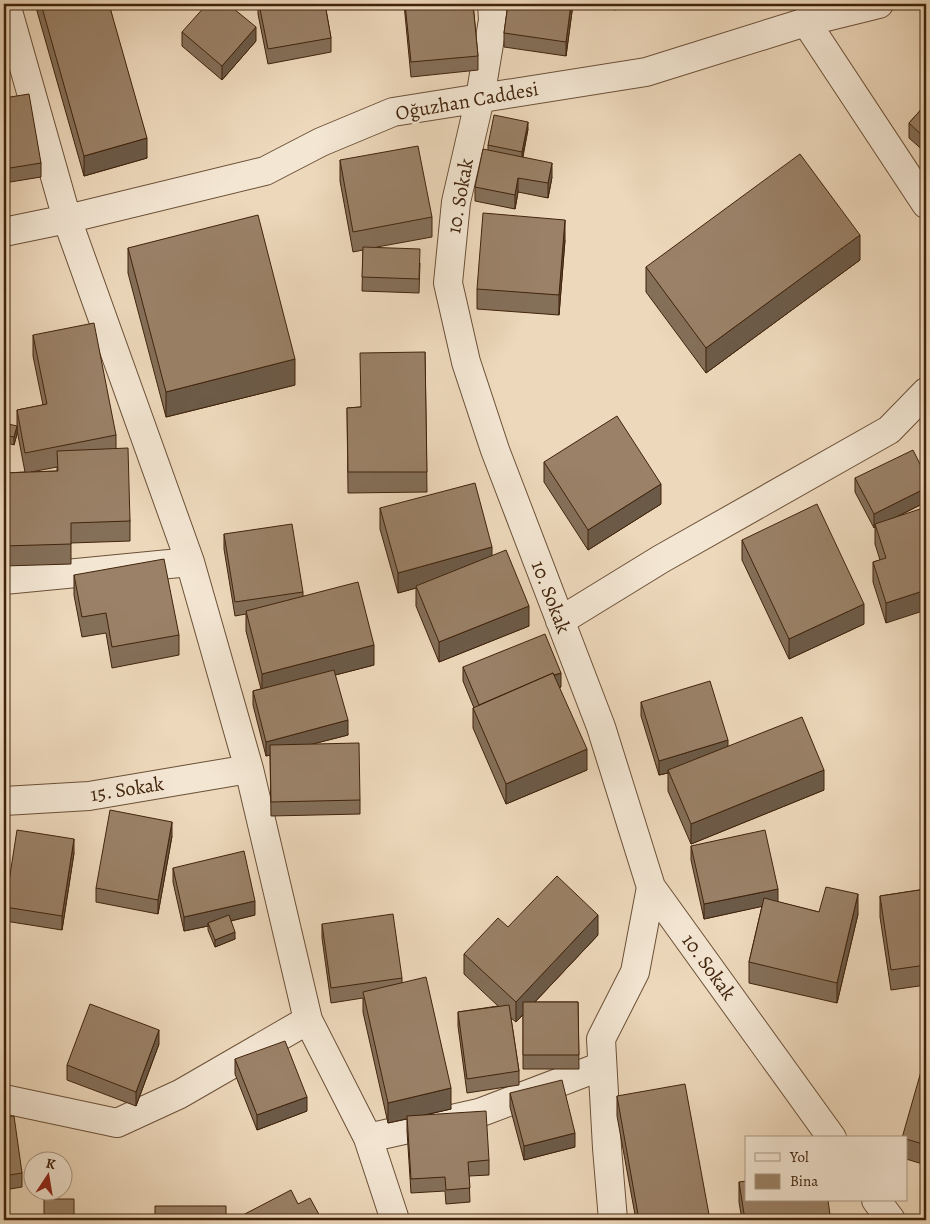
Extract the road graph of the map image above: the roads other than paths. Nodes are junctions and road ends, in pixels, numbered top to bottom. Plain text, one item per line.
1 (6, 4) edge
2 (492, 4) edge
3 (879, 4) edge
4 (810, 13) edge
5 (480, 98) junction
6 (926, 204) edge
7 (68, 219) junction
8 (4, 232) edge
9 (926, 392) edge
10 (190, 562) junction
11 (4, 580) edge
12 (560, 621) junction
13 (249, 769) junction
14 (4, 801) edge
15 (651, 887) junction
16 (308, 1020) junction
17 (602, 1066) junction
18 (4, 1099) edge
19 (831, 1136) edge
20 (368, 1138) junction
21 (878, 1202) edge
22 (395, 1220) edge
23 (613, 1220) edge
24 (891, 1220) edge

1 - 7 street
2 - 5 street, 10. Sokak
3 - 4 street, Oğuzhan Caddesi
4 - 5 street, Oğuzhan Caddesi
4 - 6 street
5 - 7 street, Oğuzhan Caddesi
5 - 12 street, 10. Sokak
7 - 8 street, Oğuzhan Caddesi
7 - 10 street
9 - 12 street
10 - 11 street
10 - 13 street
12 - 15 street, 10. Sokak
13 - 14 street, 15. Sokak
13 - 16 street
15 - 17 street
15 - 19 street, 10. Sokak
16 - 18 street
16 - 20 street
17 - 20 street
17 - 23 street
20 - 22 street
21 - 24 street

